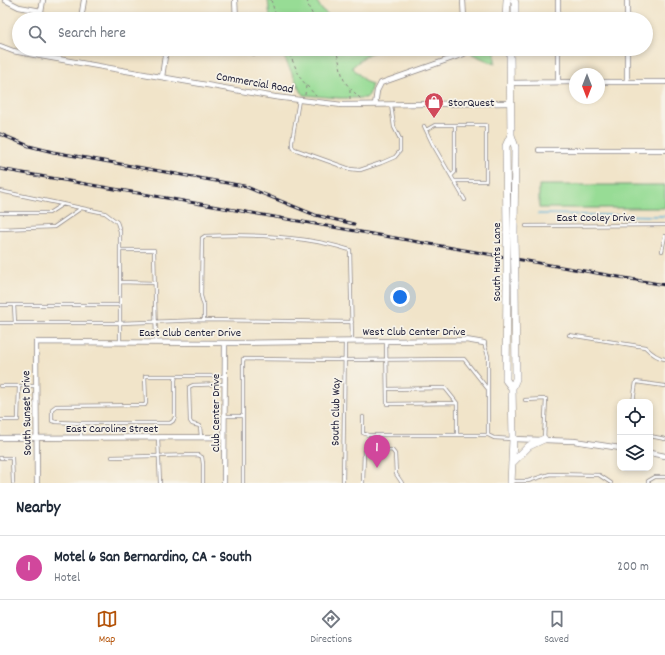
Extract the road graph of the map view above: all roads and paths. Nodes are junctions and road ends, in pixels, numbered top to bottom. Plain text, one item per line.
1 (5, 0) edge
2 (43, 0) edge
3 (84, 0) edge
4 (235, 0) edge
5 (271, 0) edge
6 (307, 0) edge
7 (463, 0) edge
8 (507, 0) edge
9 (514, 0) edge
10 (558, 0) edge
11 (627, 0) edge
12 (41, 11) joint
13 (82, 12) edge
14 (236, 12) edge
15 (275, 12) edge
16 (312, 12) edge
17 (464, 12) edge
18 (506, 12) edge
19 (515, 12) edge
20 (558, 12) edge
21 (627, 12) edge
22 (0, 46) edge
23 (12, 51) edge
24 (41, 56) edge
25 (165, 56) edge
26 (289, 56) edge
27 (338, 56) edge
28 (458, 56) edge
29 (510, 56) edge
30 (558, 56) edge
31 (627, 56) edge
32 (162, 77) junction
33 (510, 82) junction
34 (558, 82) junction
35 (569, 82) edge
36 (605, 82) edge
37 (627, 82) junction
38 (665, 82) edge
39 (306, 86) junction
40 (350, 88) junction
41 (305, 96) dead end
42 (316, 97) dead end
43 (350, 99) dead end
44 (361, 99) dead end
45 (299, 100) junction
46 (511, 103) junction
47 (375, 105) junction
48 (391, 105) junction
49 (455, 125) junction
50 (424, 126) dead end
51 (426, 130) junction
52 (539, 150) dead end
53 (665, 150) edge
54 (451, 176) junction
55 (454, 181) junction
56 (0, 192) edge
57 (465, 200) dead end
58 (64, 204) junction
59 (81, 208) junction
60 (0, 213) edge
61 (665, 225) edge
62 (526, 226) dead end
63 (0, 229) edge
64 (511, 234) junction
65 (665, 236) edge
66 (120, 250) junction
67 (662, 251) dead end
68 (120, 282) junction
69 (155, 282) junction
70 (0, 305) edge
71 (14, 305) junction
72 (120, 305) junction
73 (204, 320) junction
74 (120, 322) junction
75 (155, 322) junction
76 (352, 322) junction
77 (0, 323) edge
78 (15, 323) junction
79 (569, 335) dead end
80 (386, 341) junction
81 (36, 342) joint
82 (120, 342) junction
83 (156, 342) junction
84 (225, 342) junction
85 (345, 342) junction
86 (352, 342) junction
87 (484, 343) joint
88 (387, 359) junction
89 (665, 359) edge
90 (344, 360) junction
91 (176, 376) junction
92 (225, 376) junction
93 (225, 384) junction
94 (0, 386) edge
95 (19, 386) junction
96 (36, 386) junction
97 (665, 386) edge
98 (487, 388) junction
99 (512, 388) junction
100 (387, 389) junction
101 (633, 399) edge
102 (525, 400) dead end
103 (456, 403) junction
104 (224, 416) junction
105 (243, 416) junction
106 (363, 417) dead end
107 (0, 420) edge
108 (81, 423) junction
109 (457, 435) junction
110 (488, 435) junction
111 (201, 437) junction
112 (224, 437) junction
113 (653, 437) edge
114 (0, 438) edge
115 (37, 438) junction
116 (81, 438) junction
117 (158, 438) junction
118 (513, 439) junction
119 (544, 439) junction
120 (665, 439) edge
121 (617, 448) edge
122 (653, 454) edge
123 (159, 456) junction
124 (665, 456) edge
125 (112, 457) dead end
126 (0, 458) edge
127 (512, 463) junction
128 (665, 477) edge
129 (511, 482) edge
130 (527, 482) edge
131 (13, 483) edge
132 (37, 483) edge
133 (160, 483) edge
134 (203, 483) edge
135 (224, 483) edge
136 (243, 483) edge
137 (343, 483) edge
138 (363, 483) edge
139 (402, 483) edge
140 (611, 483) edge
141 (648, 483) edge

1 - 12 street
2 - 12 street
3 - 13 street
4 - 14 street
5 - 15 path
6 - 16 path
7 - 17 street
8 - 18 main road
9 - 19 main road
10 - 20 street
11 - 21 street
22 - 23 street, Commercial Road
24 - 32 street, Commercial Road
25 - 32 street
26 - 39 path
27 - 40 path
28 - 47 street
29 - 33 main road, South Hunts Lane
30 - 34 street
31 - 37 street
32 - 45 street, Commercial Road
33 - 34 street
33 - 46 main road, South Hunts Lane
34 - 35 street
36 - 37 street
37 - 38 street
39 - 41 path
39 - 42 path
40 - 43 path
40 - 44 path
45 - 47 street, Commercial Road
45 - 48 lane
46 - 48 street, Commercial Road
46 - 64 main road, South Hunts Lane
47 - 48 street, Commercial Road
49 - 51 lane
49 - 54 lane
49 - 55 lane
50 - 51 lane
51 - 54 lane
52 - 53 street
54 - 55 lane
55 - 57 lane
56 - 58 lane
58 - 59 lane
58 - 60 lane
59 - 63 lane
59 - 66 lane
61 - 62 lane, East Cooley Drive
64 - 99 main road, South Hunts Lane, bridge
64 - 99 main road, South Hunts Lane, bridge
65 - 67 lane
66 - 68 lane
66 - 69 lane
68 - 69 lane
68 - 72 lane
69 - 75 lane
70 - 71 lane
71 - 72 lane
71 - 78 lane
72 - 74 lane
73 - 75 lane
73 - 76 lane
73 - 76 lane
74 - 75 lane
74 - 78 lane
74 - 82 lane
75 - 83 lane
76 - 86 lane
77 - 78 lane
79 - 89 lane
80 - 86 street, West Club Center Drive
80 - 87 street, West Club Center Drive
80 - 88 lane
81 - 82 street, East Club Center Drive
81 - 96 street, South Sunset Drive
82 - 83 street, East Club Center Drive
83 - 84 street, East Club Center Drive
84 - 85 street, East Club Center Drive
84 - 92 street, Club Center Drive
85 - 86 street, West Club Center Drive
85 - 90 lane, South Club Way
87 - 98 lane
88 - 90 lane
88 - 98 lane
88 - 100 lane
90 - 105 lane
90 - 137 lane, South Club Way
91 - 92 lane
91 - 108 lane
91 - 108 lane
92 - 93 street, Club Center Drive
93 - 104 street, Club Center Drive
93 - 111 lane
94 - 95 lane
95 - 96 lane
95 - 107 lane
96 - 115 street, South Sunset Drive
97 - 101 lane
98 - 110 lane
99 - 118 main road, South Hunts Lane
100 - 103 lane
100 - 103 lane
102 - 119 lane
103 - 109 lane
104 - 105 lane
104 - 112 street, Club Center Drive
105 - 136 lane
106 - 109 lane
108 - 116 lane
109 - 110 lane
110 - 118 lane
111 - 112 street, East Caroline Street
111 - 117 street, East Caroline Street
112 - 135 street, Club Center Drive
113 - 120 lane
114 - 115 street, East Caroline Street
115 - 116 street, East Caroline Street
115 - 132 street, South Sunset Drive
116 - 117 street, East Caroline Street
117 - 123 lane
118 - 119 street
118 - 127 main road, South Hunts Lane
119 - 121 street
119 - 127 main road
122 - 124 street
123 - 125 lane
123 - 133 lane
123 - 134 lane
126 - 131 lane
127 - 129 main road, South Hunts Lane
128 - 141 lane
129 - 130 lane
130 - 140 lane
138 - 139 lane

